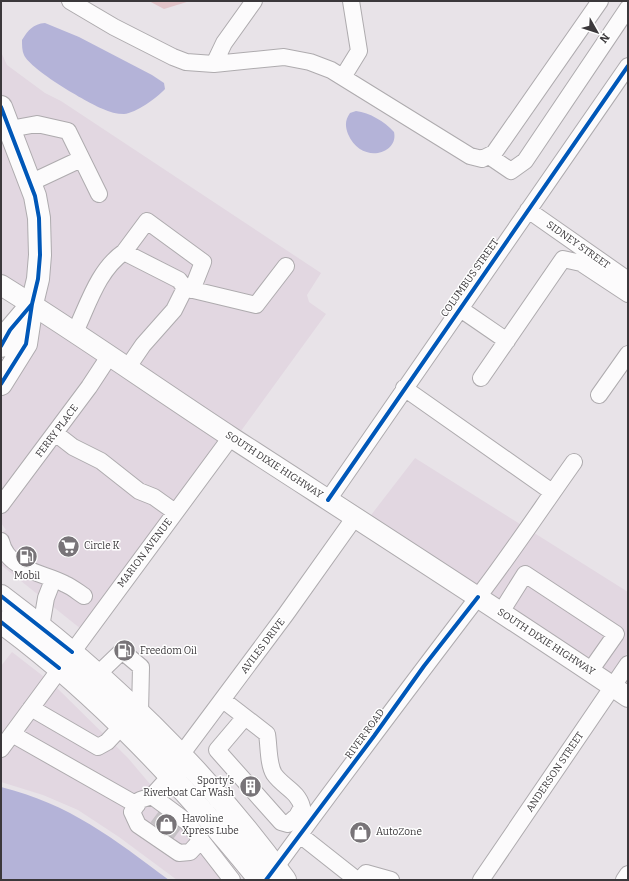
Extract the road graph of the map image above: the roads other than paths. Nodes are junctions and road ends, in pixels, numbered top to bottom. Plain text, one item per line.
1 (70, 1) edge
2 (254, 1) edge
3 (351, 1) edge
4 (600, 1) edge
5 (625, 1) edge
6 (628, 3) edge
7 (628, 8) edge
8 (214, 64) junction
9 (628, 66) edge
10 (343, 77) junction
11 (1, 106) edge
12 (10, 129) junction
13 (489, 156) junction
14 (81, 159) junction
15 (30, 183) junction
16 (98, 194) dead end
17 (528, 210) junction
18 (575, 243) junction
19 (124, 252) junction
20 (563, 259) junction
21 (286, 266) dead end
22 (628, 280) edge
23 (1, 285) edge
24 (189, 289) junction
25 (628, 294) edge
26 (32, 304) junction
27 (459, 308) junction
28 (75, 332) junction
29 (507, 340) junction
30 (1, 346) edge
31 (628, 354) edge
32 (110, 355) junction
33 (128, 367) junction
34 (481, 378) dead end
35 (1, 384) edge
36 (404, 388) junction
37 (598, 395) dead end
38 (54, 433) junction
39 (231, 437) junction
40 (574, 462) dead end
41 (552, 492) junction
42 (328, 500) junction
43 (1, 505) edge
44 (175, 512) junction
45 (355, 517) junction
46 (1, 541) edge
47 (53, 580) junction
48 (1, 596) edge
49 (84, 596) dead end
50 (478, 597) junction
51 (501, 612) junction
52 (1, 622) edge
53 (41, 627) junction
54 (66, 660) junction
55 (628, 664) edge
56 (590, 671) junction
57 (98, 674) junction
58 (620, 692) edge
59 (223, 700) junction
60 (31, 708) junction
61 (245, 717) junction
62 (131, 720) junction
63 (12, 734) junction
64 (1, 749) edge
65 (173, 768) junction
66 (152, 796) junction
67 (301, 803) junction
68 (137, 805) junction
69 (319, 810) junction
70 (166, 825) junction
71 (300, 835) junction
72 (201, 840) junction
73 (628, 874) edge
74 (272, 877) edge
75 (232, 880) edge
76 (359, 880) edge
77 (390, 880) edge
78 (481, 880) edge
79 (624, 880) edge

1 - 8 street
2 - 8 street
3 - 10 street
4 - 13 street
5 - 6 street
7 - 13 street
8 - 10 street
9 - 17 street, COLUMBUS STREET
10 - 13 street
11 - 12 highway
12 - 14 street
12 - 15 highway
14 - 15 street
14 - 16 street
15 - 26 highway
17 - 18 street, SIDNEY STREET
17 - 27 street, COLUMBUS STREET
18 - 20 street
18 - 22 street, SIDNEY STREET
19 - 24 street
19 - 24 street
19 - 28 street
20 - 25 street
20 - 29 street
21 - 24 street
23 - 26 main road, SOUTH DIXIE HIGHWAY
24 - 33 street
26 - 28 main road, SOUTH DIXIE HIGHWAY
26 - 30 highway
26 - 35 highway
27 - 29 street
27 - 36 street, COLUMBUS STREET
28 - 32 main road, SOUTH DIXIE HIGHWAY
29 - 34 street
31 - 37 street
32 - 33 main road, SOUTH DIXIE HIGHWAY
32 - 38 street, FERRY PLACE
33 - 39 main road, SOUTH DIXIE HIGHWAY
36 - 41 street
36 - 42 street, COLUMBUS STREET
38 - 43 street, FERRY PLACE
38 - 44 street
39 - 42 main road, SOUTH DIXIE HIGHWAY
39 - 44 street, MARION AVENUE
40 - 41 street, RIVER ROAD
41 - 50 street, RIVER ROAD
42 - 45 main road, SOUTH DIXIE HIGHWAY
44 - 54 street, MARION AVENUE
45 - 50 main road, SOUTH DIXIE HIGHWAY
45 - 59 street, AVILES DRIVE
46 - 47 street
47 - 49 street
47 - 53 street
48 - 53 highway
50 - 51 main road, SOUTH DIXIE HIGHWAY
50 - 69 street, RIVER ROAD
51 - 56 main road, SOUTH DIXIE HIGHWAY
51 - 56 street
52 - 54 highway
53 - 54 highway
54 - 57 highway
54 - 60 street, MARION AVENUE
54 - 62 highway
55 - 58 street, ANDERSON STREET
56 - 58 main road, SOUTH DIXIE HIGHWAY
57 - 62 highway
57 - 62 street
58 - 78 street, ANDERSON STREET
59 - 61 street
59 - 65 street, AVILES DRIVE
60 - 62 street
60 - 63 street, MARION AVENUE
61 - 67 street
61 - 67 street
62 - 65 highway
63 - 64 street, MARION AVENUE
63 - 68 street
65 - 66 street, AVILES DRIVE
65 - 74 highway
66 - 68 street, AVILES DRIVE
66 - 70 street
67 - 69 street
68 - 70 street
69 - 71 street, RIVER ROAD
70 - 72 street
70 - 72 street
71 - 74 street, RIVER ROAD
71 - 76 street
72 - 75 street
73 - 79 street
76 - 77 street

